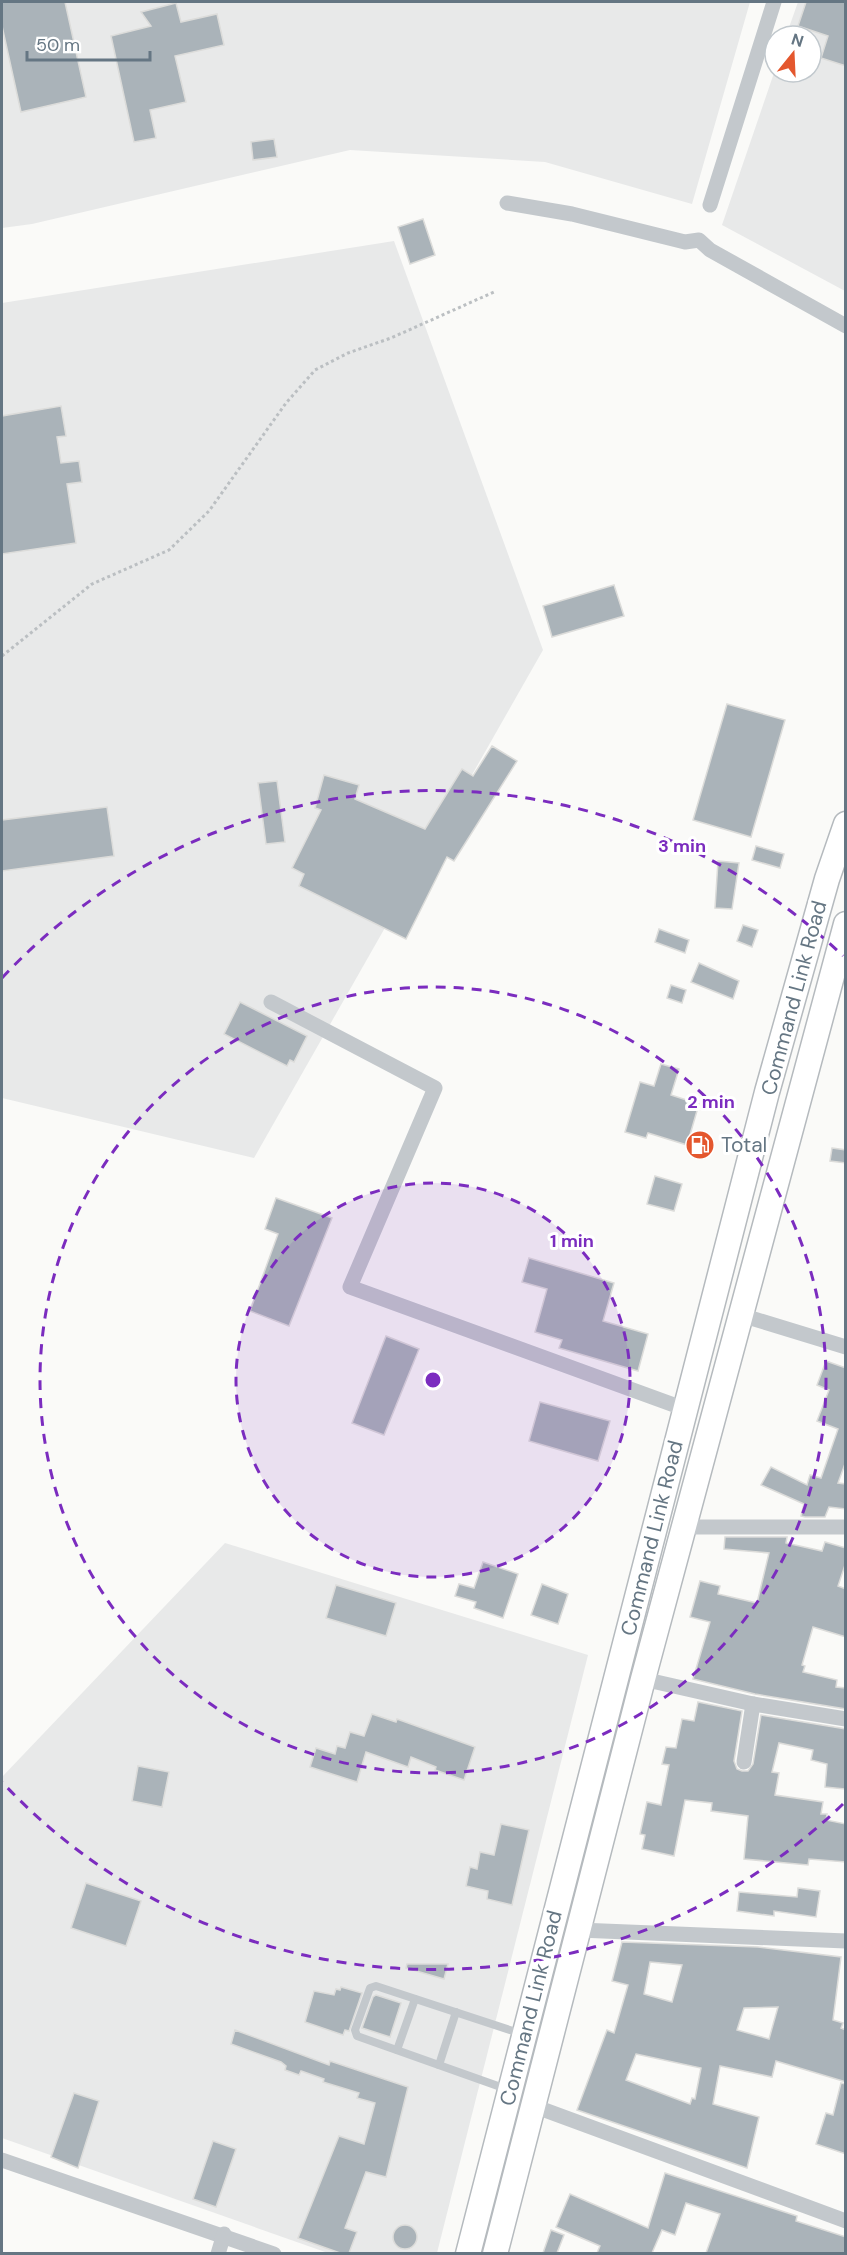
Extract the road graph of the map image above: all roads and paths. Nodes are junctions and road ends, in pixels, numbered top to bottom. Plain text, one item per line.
1 (774, 2) edge
2 (507, 203) dead end
3 (710, 205) dead end
4 (494, 292) dead end
5 (846, 326) edge
6 (2, 657) edge
7 (846, 824) edge
8 (846, 924) edge
9 (271, 1002) dead end
10 (741, 1315) junction
11 (846, 1347) edge
12 (685, 1408) junction
13 (683, 1527) junction
14 (846, 1527) edge
15 (643, 1679) junction
16 (753, 1704) junction
17 (846, 1719) edge
18 (744, 1762) dead end
19 (579, 1930) junction
20 (846, 1941) edge
21 (415, 1999) junction
22 (456, 2012) junction
23 (524, 2035) junction
24 (397, 2050) junction
25 (439, 2065) junction
26 (510, 2090) junction
27 (531, 2105) junction
28 (2, 2160) edge
29 (482, 2197) junction
30 (508, 2204) junction
31 (846, 2221) edge
32 (224, 2234) junction
33 (218, 2253) edge
34 (274, 2253) edge
35 (468, 2253) edge
36 (495, 2253) edge

1 - 3 street
2 - 5 street
4 - 6 path
7 - 12 main road, Command Link Road
8 - 10 main road, Command Link Road
9 - 12 street
10 - 11 street
10 - 13 main road, Command Link Road
12 - 23 main road, Command Link Road
13 - 14 street
13 - 15 main road, Command Link Road
15 - 16 street
15 - 19 main road, Command Link Road
16 - 17 street
16 - 18 street
19 - 20 street
19 - 27 main road, Command Link Road
21 - 22 lane
21 - 24 lane
21 - 24 lane
22 - 23 lane
22 - 25 lane
23 - 26 main road, Command Link Road
24 - 25 lane
25 - 26 lane
26 - 29 main road, Command Link Road
27 - 30 main road, Command Link Road
27 - 31 street
28 - 32 street
29 - 30 main road
29 - 35 main road, Command Link Road
30 - 36 main road, Command Link Road
32 - 33 street
32 - 34 street

